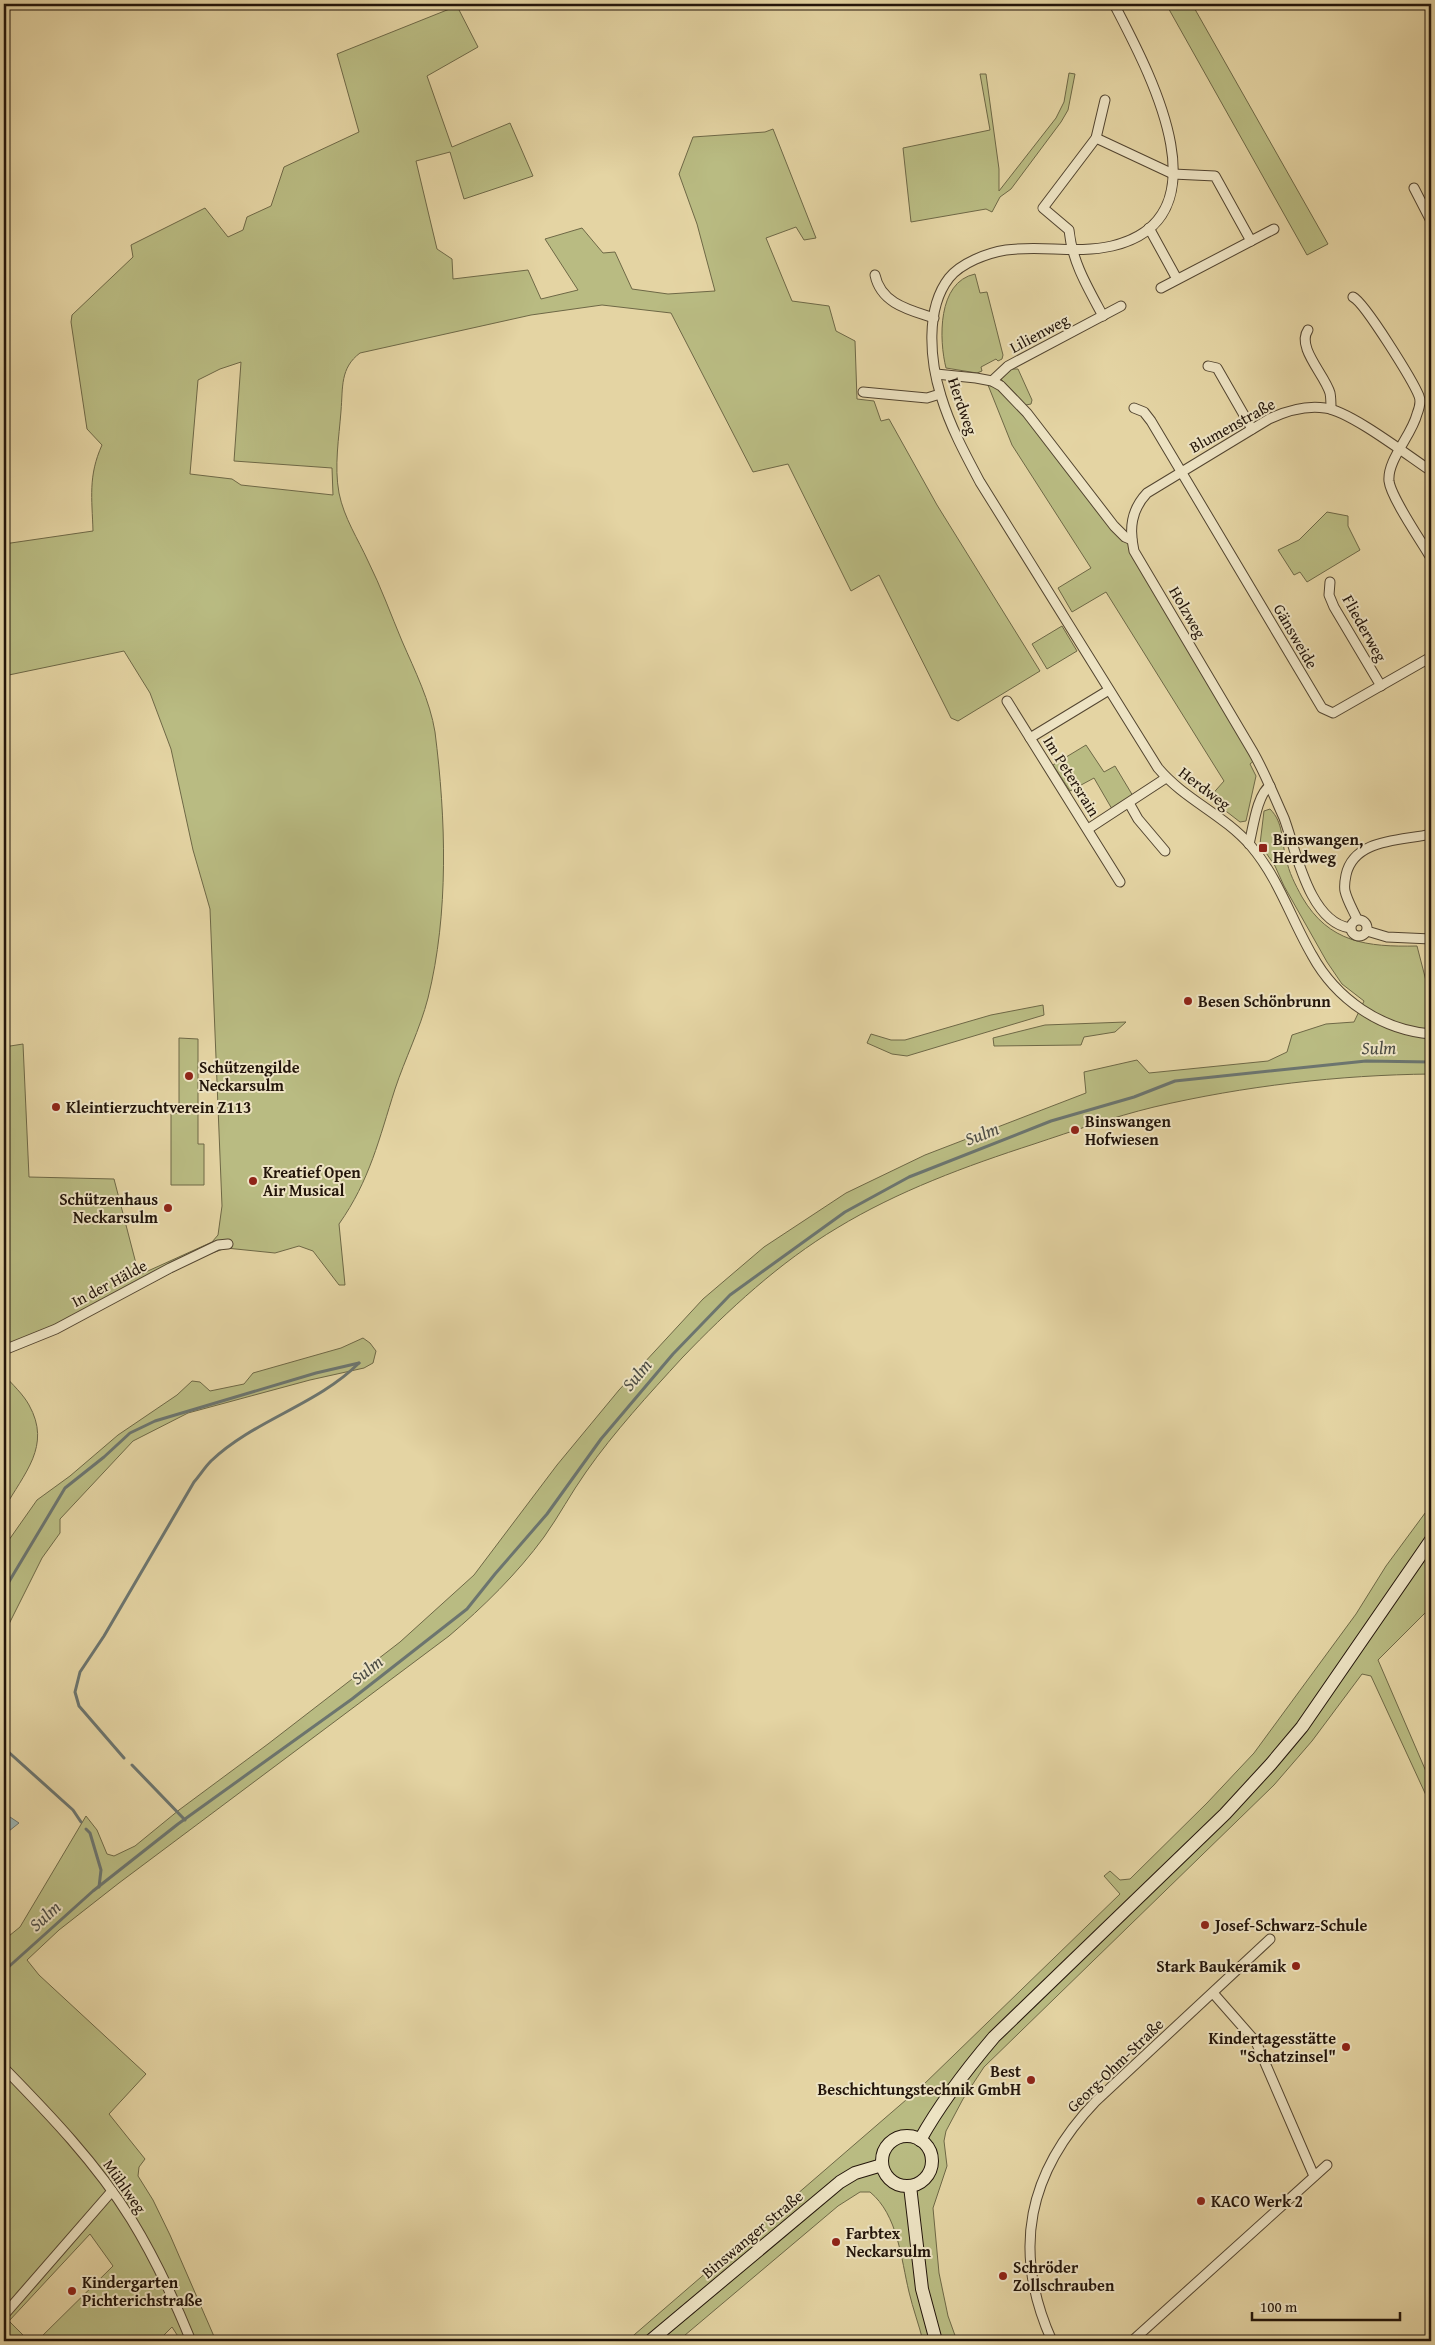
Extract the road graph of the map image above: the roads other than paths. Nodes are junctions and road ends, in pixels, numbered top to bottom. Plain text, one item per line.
1 (1114, 4) edge
2 (1105, 100) dead end
3 (1096, 138) junction
4 (1173, 174) junction
5 (1414, 188) dead end
6 (1431, 221) edge
7 (1149, 228) junction
8 (1274, 229) dead end
9 (1251, 241) junction
10 (1071, 250) junction
11 (876, 275) dead end
12 (1177, 279) junction
13 (1161, 288) dead end
14 (1353, 297) dead end
15 (1121, 306) dead end
16 (1102, 316) junction
17 (934, 318) junction
18 (1308, 330) dead end
19 (1208, 366) dead end
20 (936, 374) junction
21 (992, 381) junction
22 (863, 392) dead end
23 (940, 394) junction
24 (1134, 408) dead end
25 (1331, 409) junction
26 (1252, 428) junction
27 (1400, 450) junction
28 (1182, 471) junction
29 (1431, 471) edge
30 (1132, 540) junction
31 (1431, 558) edge
32 (1330, 582) dead end
33 (1431, 657) edge
34 (1380, 686) junction
35 (1108, 690) junction
36 (1007, 701) dead end
37 (1030, 738) junction
38 (1166, 778) junction
39 (1270, 786) junction
40 (1129, 803) junction
41 (1088, 829) junction
42 (1431, 834) edge
43 (1249, 844) junction
44 (1166, 851) dead end
45 (1120, 882) dead end
46 (1357, 920) junction
47 (1350, 928) junction
48 (1367, 931) junction
49 (1431, 939) edge
50 (1431, 1034) edge
51 (228, 1244) dead end
52 (4, 1350) edge
53 (1431, 1540) edge
54 (1270, 1939) dead end
55 (1213, 1993) junction
56 (4, 2068) edge
57 (920, 2140) junction
58 (882, 2165) junction
59 (1327, 2165) dead end
60 (1314, 2176) junction
61 (910, 2186) junction
62 (112, 2191) junction
63 (4, 2315) edge
64 (191, 2341) edge
65 (650, 2341) edge
66 (936, 2341) edge
67 (1052, 2341) edge
68 (1132, 2341) edge

1 - 4 street, Herdweg
2 - 3 street
3 - 4 street
3 - 10 street
4 - 7 street, Herdweg
4 - 9 street
5 - 6 street
7 - 10 street, Herdweg
7 - 12 street
8 - 9 street
9 - 12 street
10 - 16 street
10 - 17 street, Herdweg
11 - 17 street
12 - 13 street
14 - 27 street
15 - 16 street, Lilienweg
16 - 21 street, Lilienweg
17 - 20 street, Herdweg
18 - 25 street
19 - 26 street
20 - 21 street
20 - 23 street, Herdweg
21 - 30 street, Holzweg
22 - 23 street
23 - 35 street, Herdweg
24 - 28 street
25 - 26 street, Blumenstraße
25 - 27 street, Blumenstraße
26 - 28 street, Blumenstraße
27 - 29 street, Blumenstraße
27 - 31 street
28 - 30 street, Blumenstraße
28 - 34 street, Gänsweide
30 - 39 street, Holzweg
32 - 34 street, Fliederweg
33 - 34 street, Gänsweide
35 - 37 street, Im Petersrain
35 - 38 street, Herdweg
36 - 37 street, Im Petersrain
37 - 41 street, Im Petersrain
38 - 40 street, Im Petersrain
38 - 43 street, Herdweg
39 - 43 street
39 - 47 street, Holzweg
40 - 41 street, Im Petersrain
40 - 44 street
41 - 45 street, Im Petersrain
42 - 46 street
43 - 50 street, Herdweg
46 - 47 street
46 - 48 street
47 - 48 street, Holzweg
48 - 49 street, Holzweg
51 - 52 street, In der Hälde
53 - 57 main road
54 - 55 street, Georg-Ohm-Straße
55 - 60 street
55 - 67 street, Georg-Ohm-Straße
56 - 62 street, Mühlweg
57 - 58 main road
57 - 61 main road
58 - 61 main road
58 - 65 main road, Binswanger Straße
59 - 60 street
60 - 68 street
61 - 66 main road
62 - 63 street
62 - 64 street, Mühlweg

